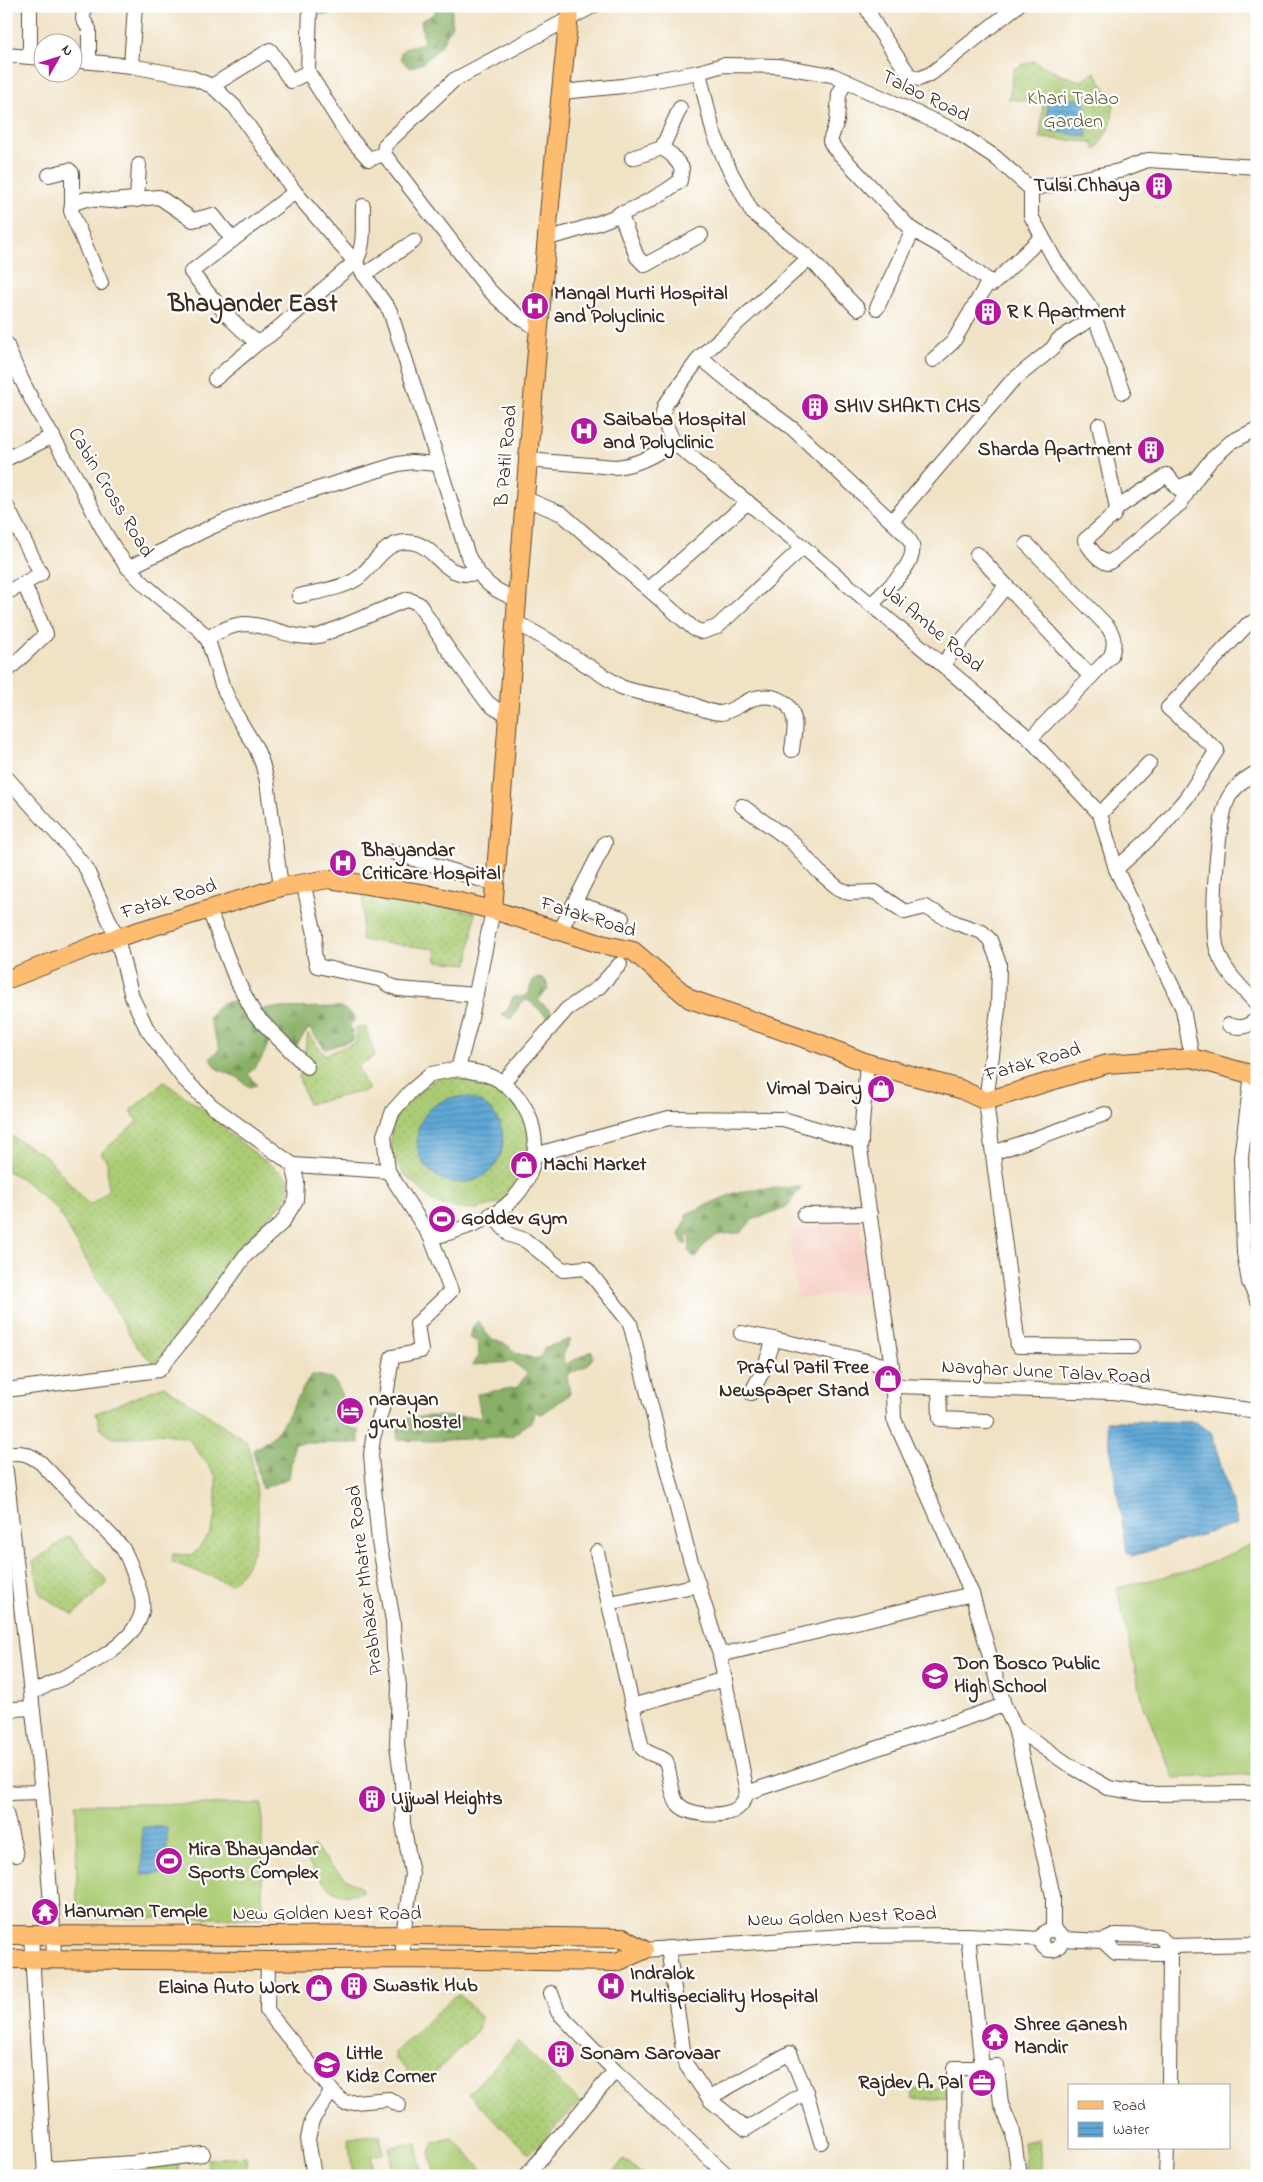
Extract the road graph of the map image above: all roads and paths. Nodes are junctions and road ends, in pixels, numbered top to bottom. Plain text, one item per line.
1 (30, 6) edge
2 (84, 6) edge
3 (135, 6) edge
4 (310, 6) edge
5 (593, 6) edge
6 (866, 6) edge
7 (1018, 6) edge
8 (569, 13) edge
9 (33, 32) edge
10 (6, 55) edge
11 (32, 57) edge
12 (82, 61) edge
13 (88, 61) junction
14 (132, 66) junction
15 (308, 72) junction
16 (699, 72) junction
17 (846, 81) junction
18 (212, 86) junction
19 (562, 92) junction
20 (680, 108) dead end
21 (662, 148) junction
22 (384, 154) junction
23 (632, 158) dead end
24 (139, 165) dead end
25 (1257, 167) edge
26 (49, 175) dead end
27 (1031, 189) junction
28 (295, 192) junction
29 (137, 200) junction
30 (72, 204) junction
31 (363, 206) dead end
32 (620, 213) junction
33 (913, 230) junction
34 (701, 235) dead end
35 (1042, 237) junction
36 (548, 238) junction
37 (234, 240) junction
38 (414, 241) dead end
39 (809, 258) junction
40 (355, 262) junction
41 (364, 275) junction
42 (989, 281) junction
43 (102, 283) dead end
44 (877, 308) dead end
45 (858, 309) dead end
46 (1094, 316) junction
47 (539, 329) junction
48 (6, 342) edge
49 (259, 342) junction
50 (700, 357) junction
51 (933, 360) dead end
52 (9, 362) edge
53 (215, 379) dead end
54 (1122, 392) dead end
55 (1099, 425) dead end
56 (1257, 429) edge
57 (53, 436) junction
58 (674, 443) junction
59 (6, 459) edge
60 (527, 460) junction
61 (439, 464) junction
62 (1195, 480) junction
63 (524, 498) junction
64 (748, 502) junction
65 (6, 505) edge
66 (1117, 508) junction
67 (893, 520) junction
68 (1027, 544) dead end
69 (803, 547) junction
70 (977, 554) dead end
71 (128, 568) junction
72 (477, 573) junction
73 (24, 584) junction
74 (1006, 586) junction
75 (649, 589) junction
76 (6, 592) edge
77 (299, 596) dead end
78 (519, 600) junction
79 (872, 604) junction
80 (1257, 620) edge
81 (517, 623) junction
82 (206, 638) junction
83 (943, 664) junction
84 (6, 672) edge
85 (1091, 677) junction
86 (509, 714) junction
87 (1030, 739) junction
88 (792, 750) dead end
89 (1149, 763) dead end
90 (1257, 772) edge
91 (6, 777) edge
92 (742, 806) dead end
93 (1100, 814) junction
94 (605, 843) dead end
95 (392, 852) dead end
96 (1116, 869) junction
97 (303, 882) junction
98 (495, 884) junction
99 (281, 886) junction
100 (574, 903) junction
101 (209, 910) junction
102 (493, 910) junction
103 (622, 918) dead end
104 (560, 931) junction
105 (117, 938) junction
106 (620, 964) dead end
107 (6, 980) edge
108 (476, 995) junction
109 (1257, 1004) edge
110 (1257, 1019) edge
111 (1229, 1025) dead end
112 (1192, 1058) junction
113 (867, 1063) junction
114 (307, 1067) dead end
115 (458, 1069) junction
116 (1254, 1075) edge
117 (502, 1082) junction
118 (986, 1101) junction
119 (1105, 1114) dead end
120 (861, 1142) junction
121 (993, 1153) junction
122 (534, 1155) junction
123 (293, 1165) junction
124 (388, 1171) junction
125 (491, 1214) junction
126 (870, 1214) junction
127 (804, 1215) dead end
128 (431, 1238) junction
129 (1257, 1299) edge
130 (741, 1333) dead end
131 (774, 1339) junction
132 (1132, 1347) dead end
133 (892, 1367) junction
134 (892, 1386) junction
135 (940, 1388) junction
136 (6, 1390) edge
137 (751, 1393) dead end
138 (1257, 1411) edge
139 (987, 1422) dead end
140 (6, 1454) edge
141 (6, 1471) edge
142 (597, 1552) dead end
143 (699, 1585) junction
144 (972, 1594) junction
145 (609, 1603) junction
146 (720, 1655) junction
147 (725, 1679) junction
148 (31, 1693) junction
149 (632, 1706) junction
150 (1004, 1706) junction
151 (32, 1708) junction
152 (6, 1716) edge
153 (1014, 1728) junction
154 (42, 1792) junction
155 (747, 1793) junction
156 (6, 1794) edge
157 (1257, 1794) edge
158 (6, 1813) edge
159 (16, 1855) dead end
160 (54, 1934) junction
161 (403, 1934) junction
162 (1057, 1934) junction
163 (6, 1935) edge
164 (31, 1935) junction
165 (968, 1935) junction
166 (1041, 1939) junction
167 (1257, 1944) edge
168 (1170, 1946) junction
169 (668, 1948) junction
170 (644, 1950) junction
171 (6, 1959) edge
172 (32, 1959) junction
173 (54, 1959) junction
174 (403, 1959) junction
175 (268, 1961) junction
176 (551, 1993) dead end
177 (982, 2068) junction
178 (615, 2071) junction
179 (1169, 2084) edge
180 (332, 2091) junction
181 (806, 2092) junction
182 (709, 2098) junction
183 (400, 2105) dead end
184 (821, 2142) dead end
185 (1167, 2150) edge
186 (203, 2154) dead end
187 (45, 2172) edge
188 (314, 2176) edge
189 (526, 2176) edge
190 (728, 2176) edge
191 (955, 2176) edge
192 (1019, 2176) edge
193 (1166, 2176) edge

1 - 9 street
2 - 13 street
3 - 14 street
4 - 15 street
5 - 8 street
6 - 7 street
8 - 19 main road, B Patil Road
8 - 22 street
10 - 11 street
12 - 13 street
13 - 14 street
14 - 18 street
15 - 18 street
15 - 22 street
16 - 17 street, Talao Road
16 - 19 street, Talao Road
16 - 39 street
17 - 27 street, Talao Road
17 - 33 street
18 - 28 street
19 - 36 main road, B Patil Road
20 - 21 street
21 - 23 street
21 - 32 street
22 - 47 street
24 - 29 street
25 - 27 street
26 - 30 street
27 - 35 street
28 - 37 street
28 - 40 street
29 - 30 street
29 - 37 street
30 - 43 street
31 - 40 street
32 - 34 street
32 - 36 street
33 - 42 street
33 - 44 street
35 - 42 street
35 - 46 street
36 - 47 main road, B Patil Road
37 - 49 street
38 - 41 street
39 - 45 street
39 - 50 street
40 - 41 street
40 - 49 street
41 - 61 street
42 - 51 street
46 - 54 street
46 - 67 street
47 - 60 main road, B Patil Road
48 - 52 street, Cabin Cross Road
49 - 53 street
50 - 58 street
50 - 67 street
52 - 57 street, Cabin Cross Road
55 - 66 street
56 - 62 street
57 - 59 street
57 - 71 street, Cabin Cross Road
58 - 60 street
58 - 64 street, Jai Ambe Road
60 - 63 main road, B Patil Road
61 - 71 street
61 - 72 street
62 - 66 street
62 - 66 street
63 - 75 street
63 - 78 main road, B Patil Road
64 - 69 street, Jai Ambe Road
64 - 75 street
65 - 73 street
67 - 79 street
68 - 85 street
69 - 75 street
69 - 79 street, Jai Ambe Road
70 - 74 street
71 - 82 street, Cabin Cross Road
72 - 77 street
72 - 78 street
73 - 76 street
73 - 84 street
74 - 83 street
74 - 85 street
78 - 81 main road, B Patil Road
79 - 83 street, Jai Ambe Road
80 - 96 street
81 - 86 main road, B Patil Road
81 - 88 street
82 - 86 street
82 - 99 street, Cabin Cross Road
83 - 87 street, Jai Ambe Road
85 - 87 street
86 - 98 main road, B Patil Road
87 - 93 street, Jai Ambe Road
89 - 93 street
90 - 109 street
91 - 105 street
92 - 118 street
93 - 96 street, Jai Ambe Road
94 - 100 street
95 - 98 street
96 - 112 street, Jai Ambe Road
97 - 99 main road, Fatak Road
97 - 102 main road, Fatak Road
97 - 108 street
98 - 102 main road, B Patil Road
99 - 101 main road, Fatak Road
100 - 103 street
100 - 104 street
101 - 105 main road, Fatak Road
101 - 114 street
102 - 104 main road, Fatak Road
102 - 108 street
104 - 113 main road, Fatak Road
105 - 107 main road, Fatak Road
105 - 123 street
106 - 117 street
108 - 115 street
110 - 111 street
112 - 116 main road, Fatak Road
112 - 118 main road, Fatak Road
113 - 118 main road, Fatak Road
113 - 120 street
115 - 117 street
115 - 124 street
116 - 129 street
117 - 122 street
118 - 121 street
119 - 121 street
120 - 122 street
120 - 126 street
121 - 132 street
122 - 125 street
123 - 124 street
123 - 136 street
124 - 128 street
125 - 128 street
125 - 143 street
126 - 127 street
126 - 133 street
128 - 161 street, Prabhakar Mhatre Road
130 - 131 street
131 - 133 street
131 - 137 street
133 - 134 street
134 - 135 street, Navghar June Talav Road
134 - 144 street
135 - 138 street, Navghar June Talav Road
135 - 139 street
140 - 148 street
141 - 148 street
142 - 145 street
143 - 145 street
143 - 146 street
144 - 146 street
144 - 150 street
145 - 149 street
146 - 147 street
147 - 149 street
147 - 155 street
148 - 151 street
149 - 155 street
150 - 153 street
150 - 155 street
151 - 152 street
151 - 154 street
153 - 157 street
153 - 162 street
154 - 156 street
154 - 160 street
158 - 159 street
160 - 161 main road, New Golden Nest Road
160 - 164 main road, New Golden Nest Road
160 - 173 street
161 - 170 main road, New Golden Nest Road
161 - 174 street, Prabhakar Mhatre Road
162 - 166 street
162 - 166 street
162 - 168 street
163 - 164 main road, New Golden Nest Road
164 - 172 street
165 - 166 street, New Golden Nest Road
165 - 169 street, New Golden Nest Road
165 - 177 street
167 - 168 street
168 - 179 street
169 - 170 street, New Golden Nest Road
169 - 182 street
170 - 174 main road, New Golden Nest Road
171 - 172 main road, New Golden Nest Road
172 - 173 main road, New Golden Nest Road
172 - 187 street
173 - 175 main road, New Golden Nest Road
174 - 175 main road, New Golden Nest Road
175 - 180 street
176 - 178 street
177 - 191 street
177 - 192 street
178 - 189 street
178 - 190 street
180 - 183 street
180 - 188 street
181 - 182 street
181 - 182 street
181 - 184 street
185 - 193 street
186 - 187 street

